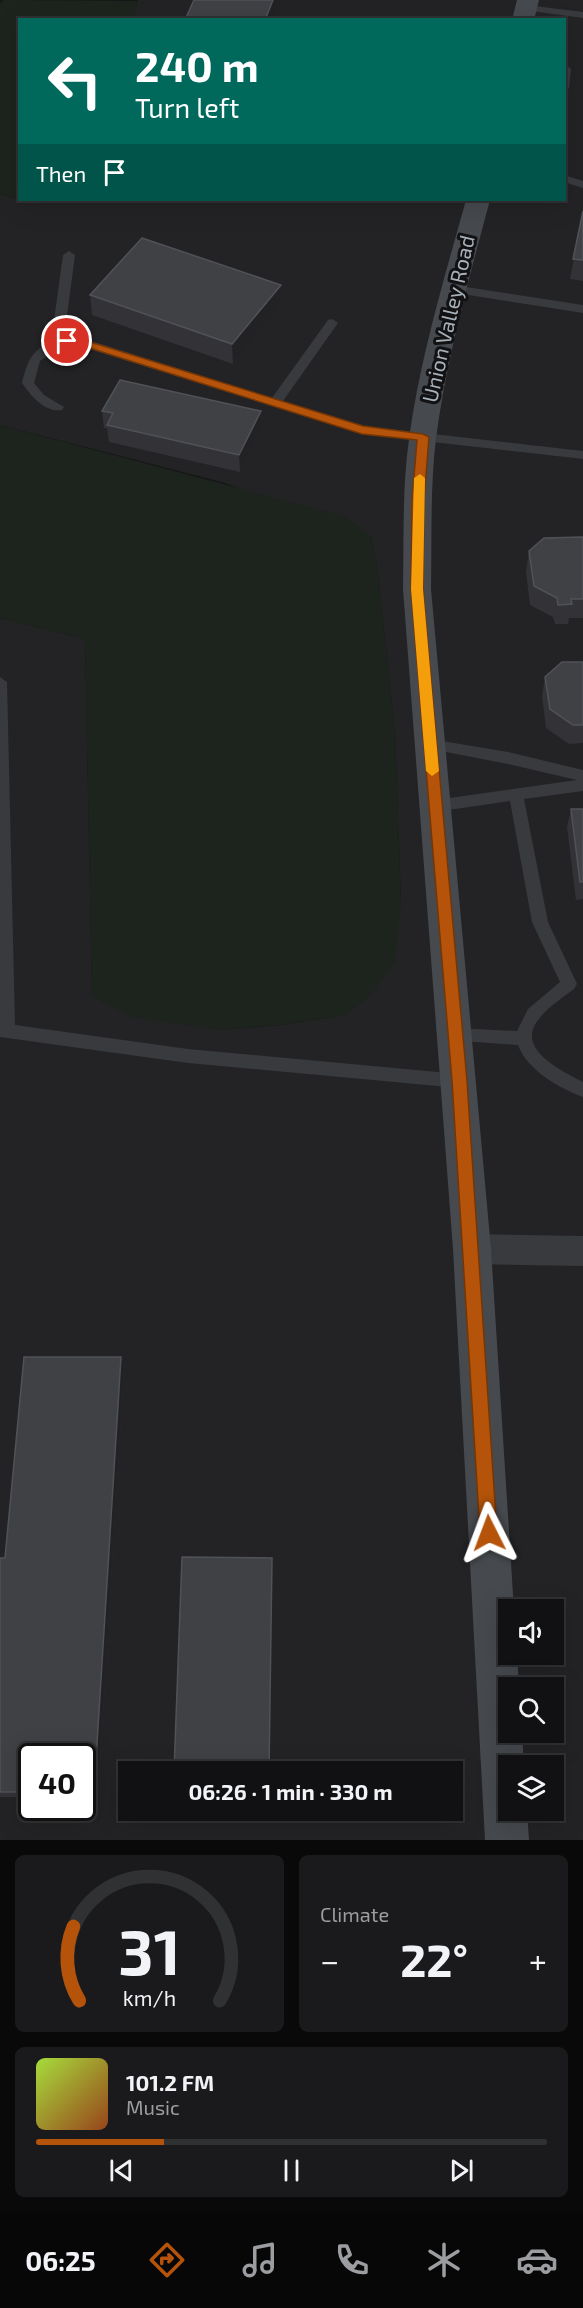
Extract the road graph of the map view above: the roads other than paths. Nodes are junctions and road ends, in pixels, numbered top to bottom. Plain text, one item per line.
1 (526, 9) edge
2 (583, 15) edge
3 (566, 179) edge
4 (583, 185) edge
5 (478, 201) edge
6 (69, 255) dead end
7 (453, 289) junction
8 (583, 309) edge
9 (332, 323) dead end
10 (57, 345) junction
11 (274, 404) junction
12 (58, 407) dead end
13 (423, 437) junction
14 (583, 455) edge
15 (0, 682) edge
16 (430, 744) junction
17 (583, 776) edge
18 (583, 784) edge
19 (516, 794) junction
20 (435, 806) junction
21 (4, 1031) edge
22 (455, 1035) junction
23 (524, 1038) junction
24 (459, 1081) junction
25 (583, 1090) edge
26 (472, 1249) junction
27 (583, 1251) edge
28 (507, 1840) edge

1 - 2 lane
3 - 4 lane
5 - 7 street, Union Valley Road
6 - 10 lane
7 - 8 lane
7 - 13 street, Union Valley Road
9 - 11 lane
10 - 11 lane
10 - 12 lane
11 - 13 lane
13 - 14 lane
13 - 16 street, Union Valley Road
15 - 21 lane
16 - 17 lane
16 - 20 street, Union Valley Road
18 - 19 lane
19 - 20 lane
19 - 23 lane
20 - 22 street, Union Valley Road
21 - 24 lane
22 - 23 lane
22 - 24 street, Union Valley Road
23 - 25 lane
24 - 26 street, Union Valley Road
26 - 27 street
26 - 28 street, Union Valley Road

